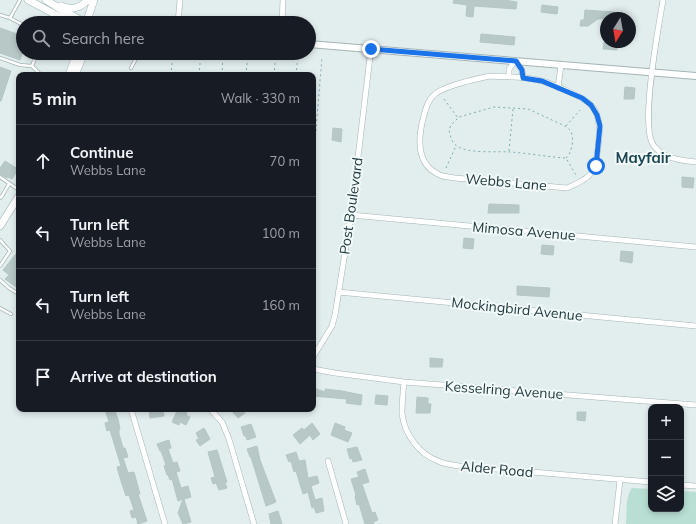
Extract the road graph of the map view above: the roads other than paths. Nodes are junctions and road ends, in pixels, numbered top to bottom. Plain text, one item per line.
1 (20, 0) edge
2 (28, 0) edge
3 (46, 0) edge
4 (50, 0) edge
5 (88, 0) edge
6 (94, 0) edge
7 (180, 0) edge
8 (283, 0) edge
9 (663, 0) edge
10 (46, 10) junction
11 (0, 15) edge
12 (53, 16) edge
13 (58, 16) edge
14 (74, 16) edge
15 (89, 16) edge
16 (179, 16) edge
17 (282, 16) edge
18 (10, 18) junction
19 (16, 21) edge
20 (316, 45) edge
21 (371, 49) junction
22 (0, 58) edge
23 (34, 60) edge
24 (74, 60) edge
25 (81, 60) edge
26 (135, 60) edge
27 (516, 61) junction
28 (561, 65) junction
29 (32, 66) junction
30 (131, 68) dead end
31 (38, 72) edge
32 (70, 72) edge
33 (77, 72) edge
34 (652, 72) junction
35 (696, 76) edge
36 (509, 77) junction
37 (523, 78) junction
38 (558, 88) junction
39 (696, 162) edge
40 (0, 177) edge
41 (10, 184) junction
42 (16, 188) edge
43 (0, 198) edge
44 (16, 201) edge
45 (351, 215) junction
46 (0, 226) edge
47 (0, 240) edge
48 (696, 247) edge
49 (0, 266) edge
50 (0, 280) edge
51 (16, 292) edge
52 (338, 292) junction
53 (0, 308) edge
54 (11, 314) dead end
55 (696, 326) edge
56 (316, 352) edge
57 (316, 370) edge
58 (404, 382) junction
59 (696, 405) edge
60 (132, 412) edge
61 (213, 412) edge
62 (328, 461) dead end
63 (620, 480) junction
64 (648, 482) edge
65 (684, 485) edge
66 (696, 486) edge
67 (165, 524) edge
68 (254, 524) edge
69 (346, 524) edge
70 (615, 524) edge

1 - 18 lane
2 - 10 main road
3 - 14 main road
4 - 5 main road
6 - 15 main road
7 - 16 street
8 - 17 street
9 - 34 street
10 - 12 main road
10 - 13 main road
11 - 18 lane
18 - 19 lane
20 - 21 street
21 - 27 street
21 - 45 street, Post Boulevard
22 - 29 lane
23 - 29 lane
24 - 32 main road
25 - 33 main road
26 - 30 lane
27 - 28 street
27 - 36 street
27 - 37 street
28 - 34 street
28 - 38 street
29 - 31 lane
34 - 35 street
34 - 39 street
36 - 37 street, Webbs Lane
36 - 38 street, Webbs Lane
37 - 38 street, Webbs Lane
40 - 41 lane
41 - 42 lane
41 - 43 lane
44 - 46 main road
45 - 48 street, Mimosa Avenue
45 - 52 street, Post Boulevard
47 - 49 lane
50 - 51 lane
52 - 55 street, Mockingbird Avenue
52 - 56 street, Post Boulevard
53 - 54 lane
57 - 58 street, Kesselring Avenue
58 - 59 street, Kesselring Avenue
58 - 63 street, Alder Road
60 - 67 street
61 - 68 street
62 - 69 street
63 - 64 street, Alder Road
63 - 70 street
65 - 66 street

